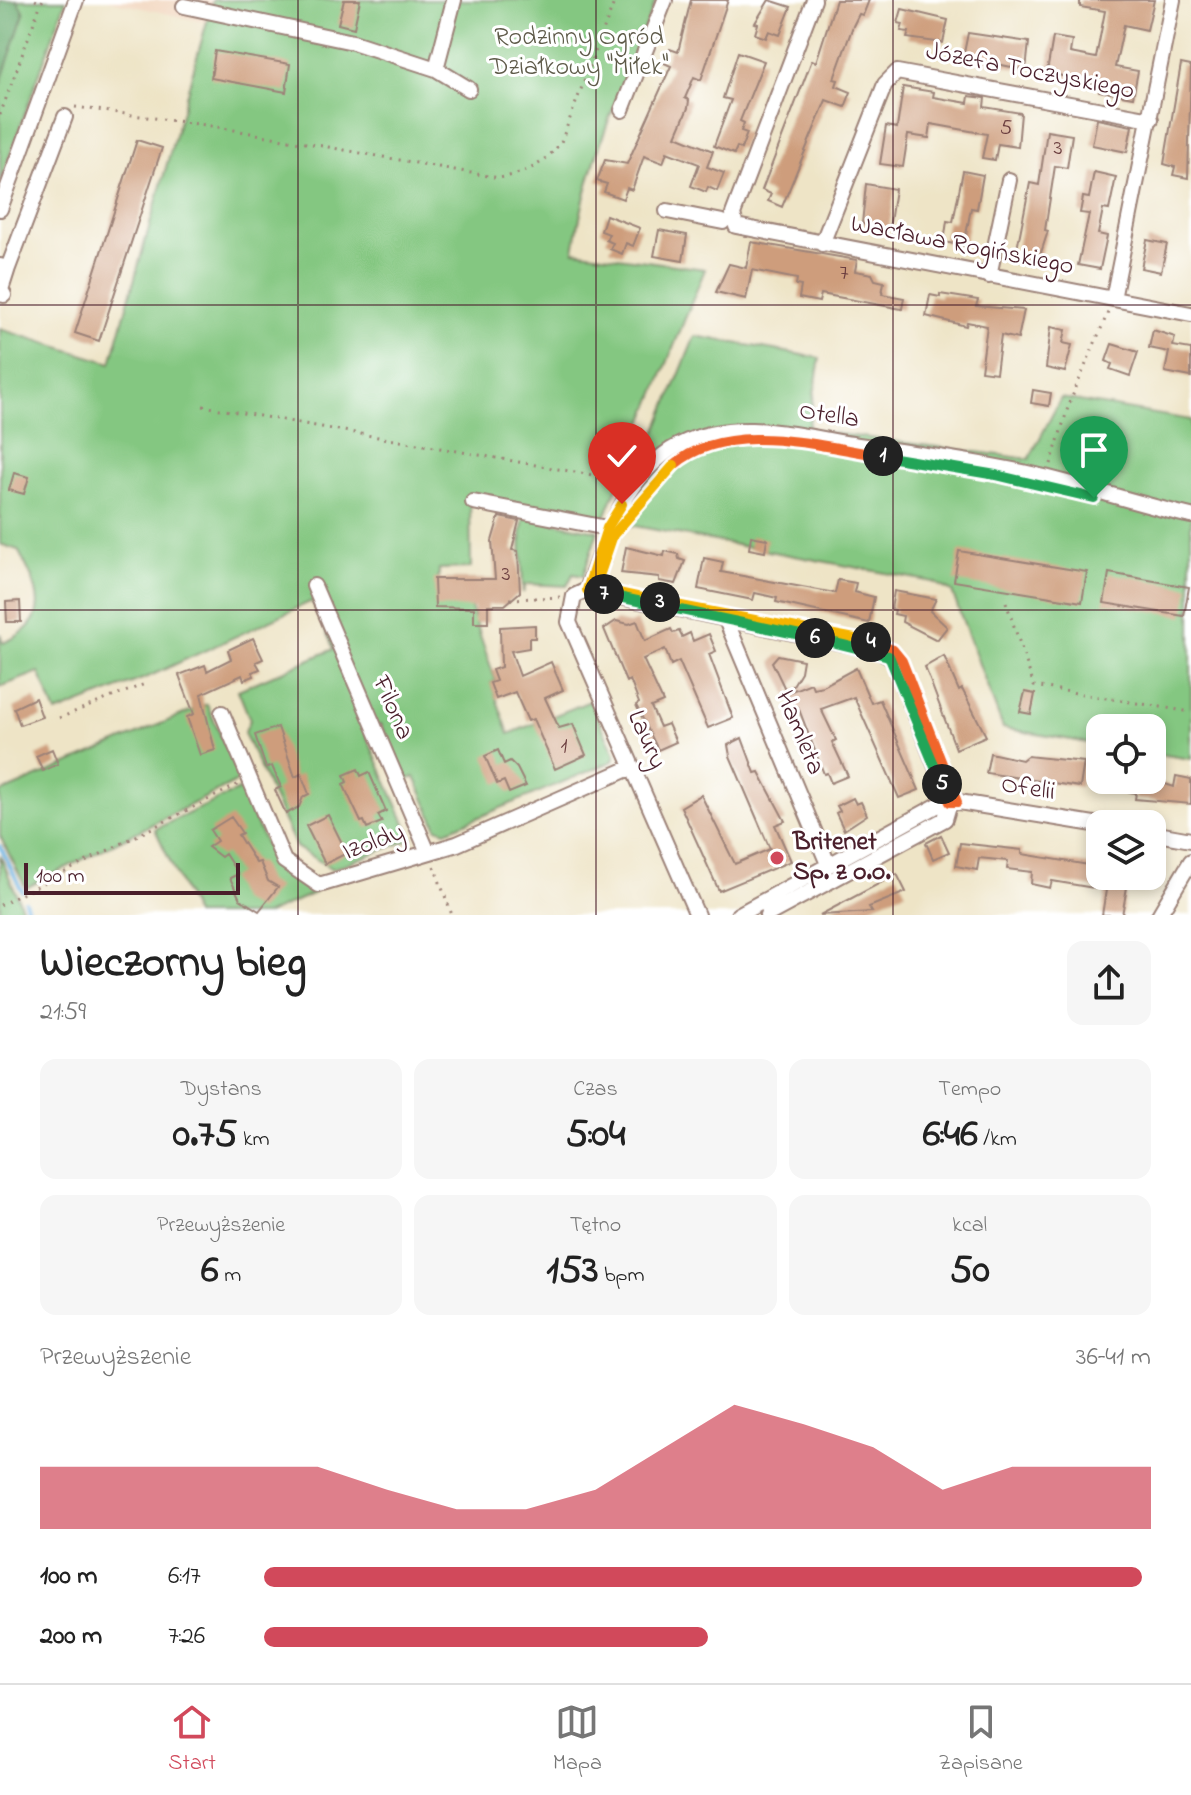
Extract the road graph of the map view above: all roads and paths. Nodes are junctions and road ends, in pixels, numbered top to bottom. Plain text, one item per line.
1 (35, 0) edge
2 (76, 0) edge
3 (454, 0) edge
4 (615, 0) edge
5 (665, 0) edge
6 (814, 0) edge
7 (1173, 0) edge
8 (42, 2) edge
9 (184, 6) dead end
10 (436, 69) junction
11 (469, 89) dead end
12 (622, 110) dead end
13 (0, 115) edge
14 (1151, 119) junction
15 (62, 127) joint
16 (1009, 180) dead end
17 (0, 209) edge
18 (667, 211) dead end
19 (728, 218) junction
20 (822, 244) junction
21 (989, 276) junction
22 (5, 279) edge
23 (1113, 299) junction
24 (1191, 314) edge
25 (203, 406) dead end
26 (1052, 460) dead end
27 (676, 463) dead end
28 (620, 480) dead end
29 (473, 502) dead end
30 (635, 511) dead end
31 (1191, 516) edge
32 (607, 528) junction
33 (314, 586) dead end
34 (587, 590) junction
35 (1006, 602) dead end
36 (726, 620) junction
37 (145, 684) dead end
38 (1191, 712) edge
39 (222, 713) dead end
40 (59, 718) dead end
41 (632, 767) junction
42 (249, 780) junction
43 (950, 802) junction
44 (1086, 823) edge
45 (1166, 836) edge
46 (1191, 840) edge
47 (431, 850) junction
48 (1191, 861) edge
49 (828, 864) junction
50 (0, 905) edge
51 (452, 915) edge
52 (697, 915) edge
53 (738, 915) edge
54 (767, 915) edge
55 (1159, 915) edge

1 - 8 path
2 - 17 street
3 - 10 street
4 - 15 path
5 - 12 street
6 - 19 street
7 - 14 street
8 - 13 path
9 - 10 street
10 - 11 street
14 - 20 street, Józefa Toczyskiego
14 - 23 street
15 - 22 street
16 - 21 street
18 - 19 street
19 - 20 street, Wacława Rogińskiego
20 - 21 street, Wacława Rogińskiego
21 - 23 street, Wacława Rogińskiego
23 - 24 street, Wacława Rogińskiego
23 - 26 path
25 - 28 path
27 - 30 path
29 - 32 street
31 - 32 street, Otella
32 - 34 street, Otella
33 - 47 street, Filona
34 - 36 street
34 - 41 street, Laury
35 - 38 path
36 - 43 street
36 - 49 street, Hamleta
37 - 40 path
39 - 42 street, Izoldy
41 - 47 street, Izoldy
41 - 52 street, Laury
42 - 47 street, Izoldy
42 - 50 path
43 - 44 street, Ofelii
43 - 49 street
43 - 54 street
45 - 46 street
47 - 51 path
48 - 55 street
49 - 53 street

